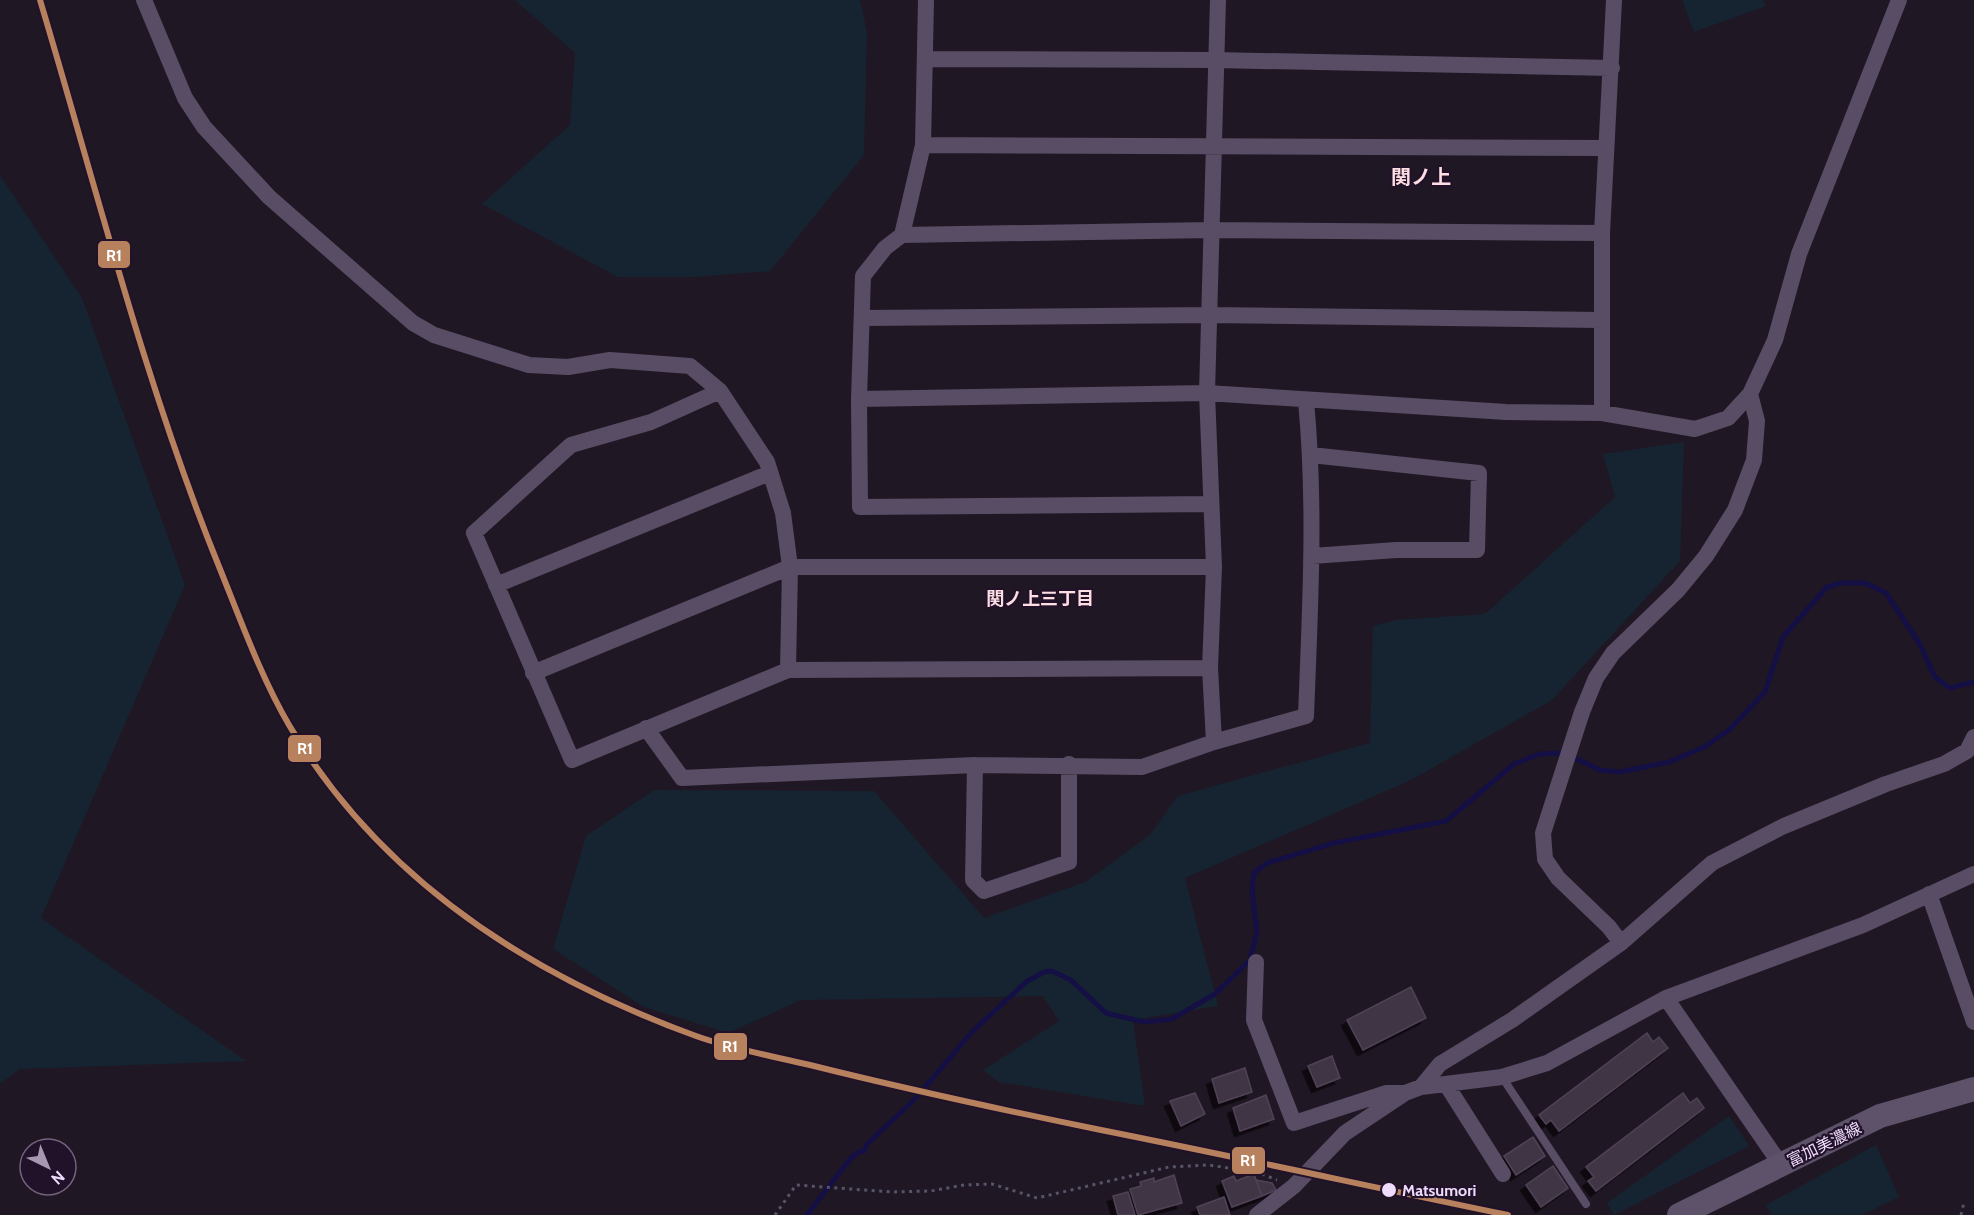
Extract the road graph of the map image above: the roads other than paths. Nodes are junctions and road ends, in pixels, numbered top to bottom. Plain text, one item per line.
1 (144, 0) edge
2 (926, 0) edge
3 (1218, 0) edge
4 (1614, 0) edge
5 (1899, 0) edge
6 (927, 59) junction
7 (1215, 60) junction
8 (1612, 68) junction
9 (923, 145) junction
10 (1212, 147) junction
11 (1606, 148) junction
12 (1210, 230) junction
13 (1602, 233) junction
14 (902, 235) junction
15 (1209, 315) junction
16 (862, 318) junction
17 (1602, 320) junction
18 (720, 391) junction
19 (1208, 393) junction
20 (1750, 394) junction
21 (859, 399) junction
22 (1306, 401) junction
23 (1602, 413) junction
24 (1311, 455) junction
25 (770, 473) junction
26 (1211, 504) junction
27 (1312, 556) junction
28 (790, 567) junction
29 (1214, 567) junction
30 (496, 585) junction
31 (1210, 668) junction
32 (788, 670) junction
33 (533, 673) junction
34 (646, 728) junction
35 (1974, 737) edge
36 (1214, 742) junction
37 (1070, 764) junction
38 (975, 765) junction
39 (1974, 874) edge
40 (1929, 894) junction
41 (1621, 943) junction
42 (1256, 962) dead end
43 (1666, 998) junction
44 (1974, 1022) edge
45 (1502, 1077) junction
46 (1446, 1084) junction
47 (1974, 1089) edge
48 (1413, 1090) junction
49 (1781, 1165) junction
50 (1503, 1174) dead end
51 (1586, 1204) dead end
52 (1257, 1215) edge
53 (1680, 1215) edge

1 - 18 street
2 - 6 street
3 - 7 street
4 - 8 street
5 - 20 street
6 - 7 street
6 - 9 street
7 - 8 street
7 - 10 street
8 - 11 street
9 - 10 street
9 - 14 street
10 - 11 street
10 - 12 street
11 - 13 street
12 - 13 street
12 - 14 street
12 - 15 street
13 - 17 street
14 - 16 street
15 - 16 street
15 - 17 street
15 - 19 street
16 - 21 street
17 - 23 street
18 - 25 street
18 - 30 street
19 - 21 street
19 - 22 street
19 - 26 street
20 - 23 street
20 - 41 street
21 - 26 street
22 - 23 street
22 - 24 street
24 - 27 street
24 - 27 street
25 - 28 street
25 - 30 street
26 - 29 street
27 - 36 street
28 - 29 street
28 - 32 street
28 - 33 street
29 - 31 street
30 - 33 street
31 - 32 street
31 - 36 street
32 - 34 street
33 - 34 street
34 - 38 street
35 - 41 street
36 - 37 street
37 - 38 street
37 - 38 street
39 - 40 street
40 - 43 street
40 - 44 street
41 - 48 street
42 - 48 street
43 - 45 street
43 - 49 street
45 - 46 street
45 - 51 lane
46 - 48 street
46 - 50 street
47 - 49 main road, 富加美濃線
48 - 52 street
49 - 53 main road, 富加美濃線

